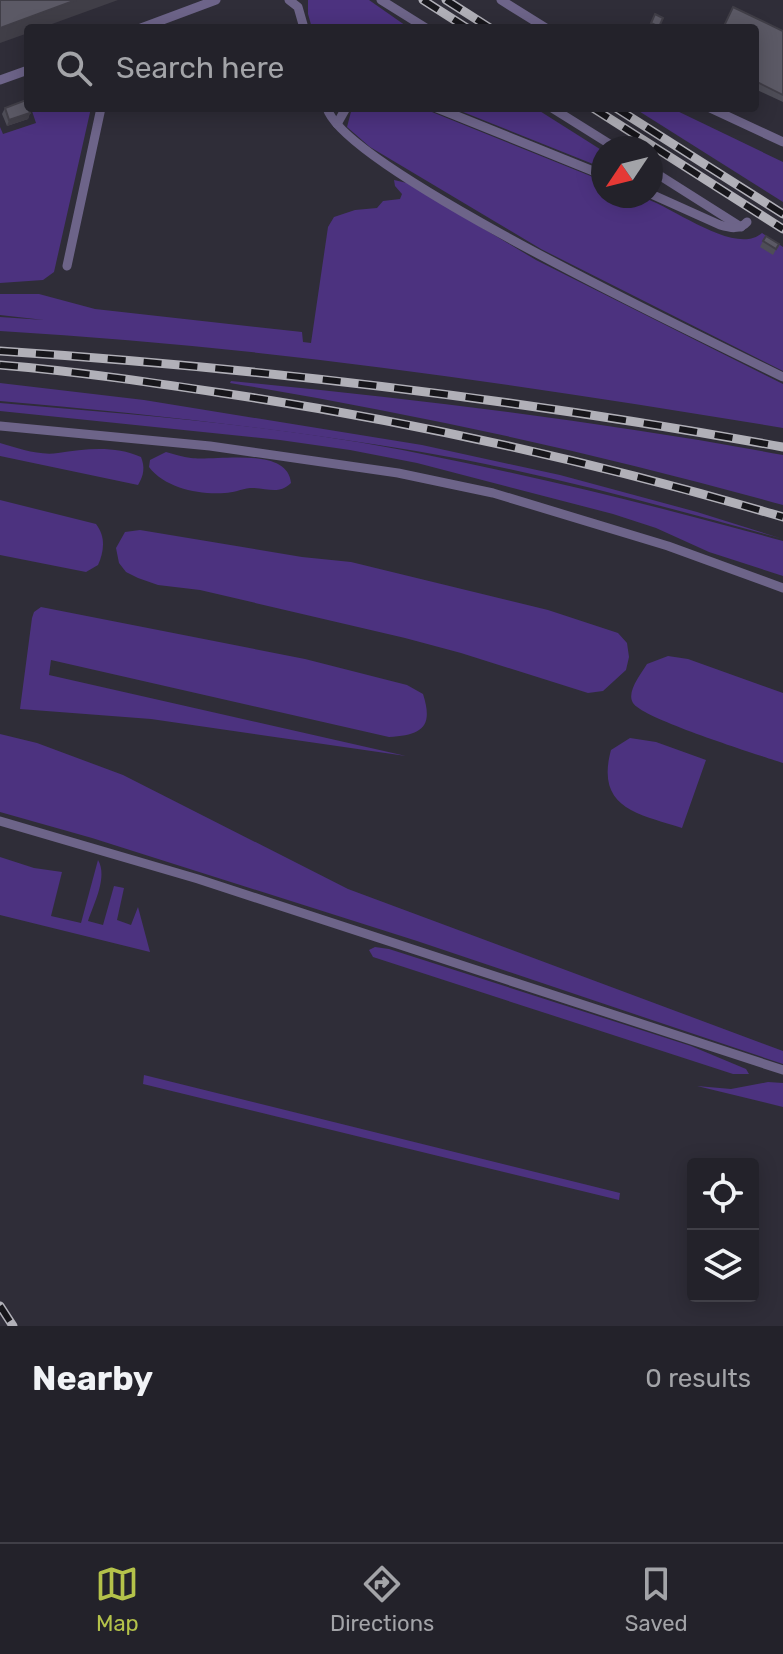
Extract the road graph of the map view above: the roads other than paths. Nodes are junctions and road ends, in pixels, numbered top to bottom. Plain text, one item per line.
1 (216, 0) edge
2 (289, 0) edge
3 (381, 0) edge
4 (501, 0) edge
5 (152, 24) edge
6 (302, 24) edge
7 (420, 24) edge
8 (540, 24) edge
9 (24, 71) edge
10 (0, 80) edge
11 (100, 112) edge
12 (328, 112) edge
13 (344, 112) edge
14 (447, 112) edge
15 (558, 112) edge
16 (719, 112) edge
17 (337, 124) junction
18 (597, 136) edge
19 (783, 142) edge
20 (591, 170) edge
21 (663, 177) edge
22 (663, 199) edge
23 (67, 266) dead end
24 (783, 377) edge
25 (0, 426) edge
26 (783, 588) edge
27 (0, 821) edge
28 (783, 1070) edge

1 - 5 lane
2 - 6 lane
3 - 7 lane
4 - 8 lane
9 - 10 lane
11 - 23 lane
12 - 17 lane
13 - 17 lane
14 - 20 lane
15 - 18 lane
16 - 19 lane
17 - 24 lane
21 - 22 lane
25 - 26 lane
27 - 28 lane

